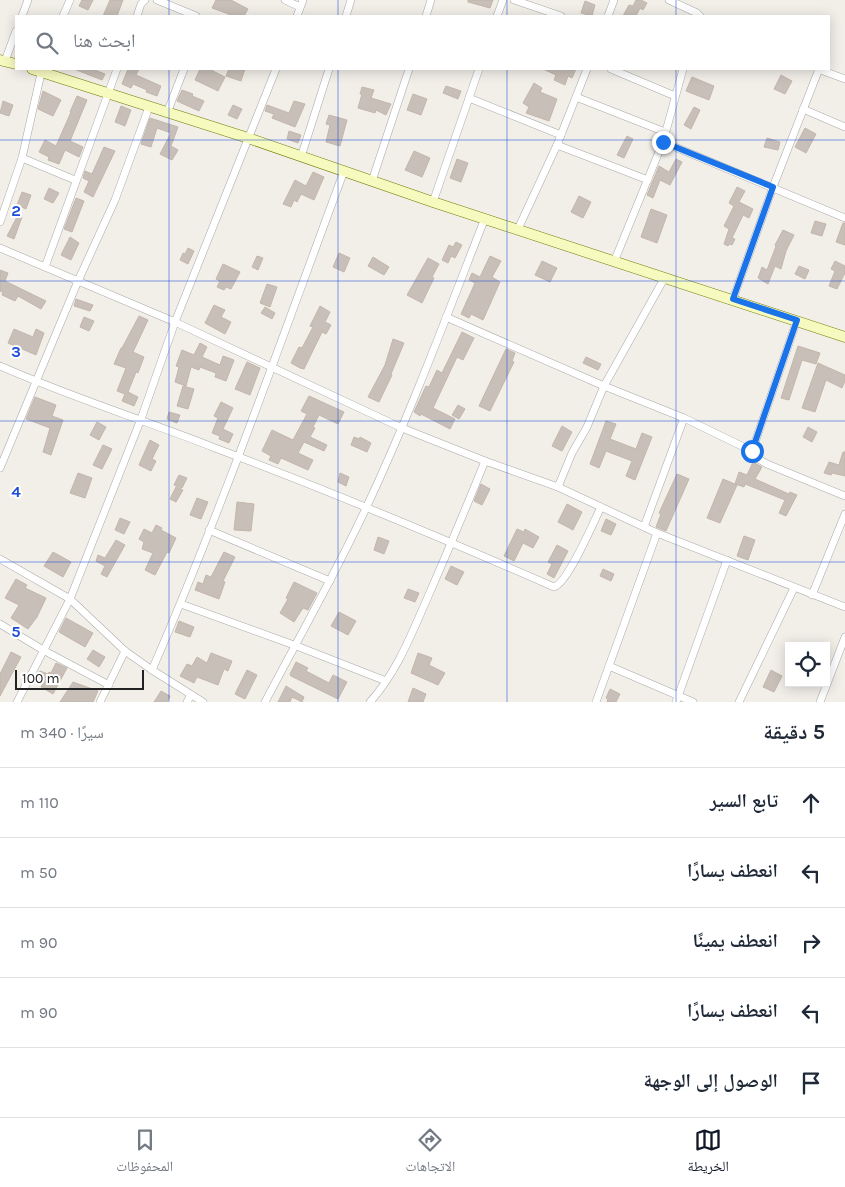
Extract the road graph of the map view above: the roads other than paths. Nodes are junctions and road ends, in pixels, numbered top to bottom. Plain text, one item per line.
1 (28, 0) edge
2 (70, 0) edge
3 (145, 0) edge
4 (157, 0) edge
5 (285, 0) edge
6 (351, 0) edge
7 (431, 0) edge
8 (503, 0) edge
9 (514, 0) edge
10 (614, 0) edge
11 (669, 0) edge
12 (168, 2) edge
13 (302, 4) edge
14 (22, 15) edge
15 (63, 15) edge
16 (137, 15) edge
17 (194, 15) edge
18 (346, 15) edge
19 (426, 15) edge
20 (498, 15) edge
21 (558, 15) edge
22 (608, 15) edge
23 (699, 15) edge
24 (15, 33) edge
25 (2, 60) edge
26 (15, 64) edge
27 (38, 70) edge
28 (117, 70) edge
29 (184, 70) edge
30 (276, 70) edge
31 (329, 70) edge
32 (408, 70) edge
33 (479, 70) edge
34 (587, 70) edge
35 (613, 70) edge
36 (683, 70) edge
37 (818, 70) edge
38 (821, 70) edge
39 (845, 79) edge
40 (108, 93) junction
41 (675, 96) junction
42 (576, 97) junction
43 (469, 98) junction
44 (149, 107) junction
45 (803, 109) junction
46 (167, 113) junction
47 (845, 127) edge
48 (665, 132) junction
49 (561, 135) junction
50 (248, 138) junction
51 (663, 142) junction
52 (557, 145) junction
53 (301, 157) junction
54 (22, 158) junction
55 (344, 171) junction
56 (75, 180) junction
57 (648, 180) junction
58 (372, 181) junction
59 (773, 187) junction
60 (433, 202) junction
61 (485, 218) junction
62 (845, 218) edge
63 (0, 222) edge
64 (518, 229) junction
65 (0, 248) edge
66 (614, 262) junction
67 (45, 266) junction
68 (665, 277) junction
69 (78, 281) junction
70 (733, 299) junction
71 (446, 317) junction
72 (797, 320) junction
73 (175, 322) junction
74 (845, 337) edge
75 (0, 366) edge
76 (271, 367) junction
77 (36, 382) junction
78 (604, 386) junction
79 (684, 418) junction
80 (141, 419) junction
81 (402, 428) junction
82 (752, 451) junction
83 (238, 456) junction
84 (485, 461) junction
85 (0, 468) edge
86 (558, 487) junction
87 (845, 496) edge
88 (367, 507) junction
89 (601, 507) junction
90 (845, 514) edge
91 (644, 527) junction
92 (209, 530) junction
93 (657, 533) junction
94 (453, 542) junction
95 (0, 559) edge
96 (727, 560) junction
97 (330, 581) junction
98 (794, 588) junction
99 (812, 594) junction
100 (70, 599) junction
101 (181, 604) junction
102 (845, 607) edge
103 (0, 624) edge
104 (845, 637) edge
105 (294, 645) junction
106 (43, 650) junction
107 (125, 651) junction
108 (609, 666) junction
109 (152, 670) junction
110 (386, 682) junction
111 (109, 684) junction
112 (191, 695) junction
113 (677, 698) edge
114 (17, 702) edge
115 (100, 702) edge
116 (187, 702) edge
117 (203, 702) edge
118 (265, 702) edge
119 (370, 702) edge
120 (596, 702) edge
121 (693, 702) edge
122 (739, 702) edge
123 (820, 702) edge

1 - 14 street
2 - 15 street
3 - 16 street
4 - 12 street
5 - 13 street
6 - 18 street
7 - 19 street
8 - 20 street
9 - 21 street
10 - 22 street
11 - 23 street
12 - 17 street
24 - 25 street
25 - 26 main road
27 - 40 main road
27 - 54 street
28 - 40 street
29 - 46 street
30 - 50 street
31 - 53 street
32 - 58 street
33 - 43 street
34 - 42 street
35 - 41 street
36 - 41 street
37 - 45 street
38 - 39 street
40 - 44 main road
40 - 56 street
41 - 48 street
42 - 48 street
42 - 49 street
43 - 49 street
43 - 60 street
44 - 46 main road
44 - 69 street
45 - 47 street
45 - 59 street
46 - 50 main road
48 - 51 street
49 - 52 street
50 - 53 main road
50 - 73 street
51 - 57 street
51 - 59 street
52 - 57 street
52 - 64 street
53 - 55 main road
54 - 56 street
54 - 63 street
55 - 58 main road
55 - 76 street
56 - 67 street
57 - 66 street
58 - 60 main road
59 - 62 street
59 - 70 street
60 - 61 main road
61 - 64 main road
61 - 71 street
64 - 66 main road
65 - 67 street
66 - 68 main road
67 - 69 street
68 - 70 main road
68 - 78 street
69 - 73 street
69 - 77 street
70 - 72 main road
71 - 78 street
71 - 81 street
72 - 74 main road
72 - 82 street
73 - 76 street
73 - 80 street
75 - 77 street
76 - 81 street
76 - 83 street
77 - 80 street
77 - 85 street
78 - 79 street
78 - 86 street
79 - 82 street
79 - 91 street
80 - 83 street
80 - 100 street
81 - 84 street
81 - 88 street
82 - 87 street
83 - 88 street
83 - 92 street
84 - 86 street
84 - 94 street
86 - 89 street
88 - 94 street
88 - 97 street
89 - 91 street
89 - 94 street
90 - 99 street
91 - 93 street
92 - 97 street
92 - 101 street
93 - 96 street
93 - 108 street
94 - 110 street
95 - 100 street
96 - 98 street
96 - 113 street
97 - 105 street
98 - 99 street
98 - 122 street
99 - 102 street
100 - 106 street
100 - 107 street
101 - 105 street
101 - 109 street
103 - 106 street
104 - 123 street
105 - 110 street
105 - 118 street
106 - 111 street
106 - 114 street
107 - 109 street
107 - 111 street
108 - 113 street
108 - 120 street
109 - 112 street
110 - 119 street
111 - 115 street
112 - 116 street
112 - 117 street
113 - 121 street

